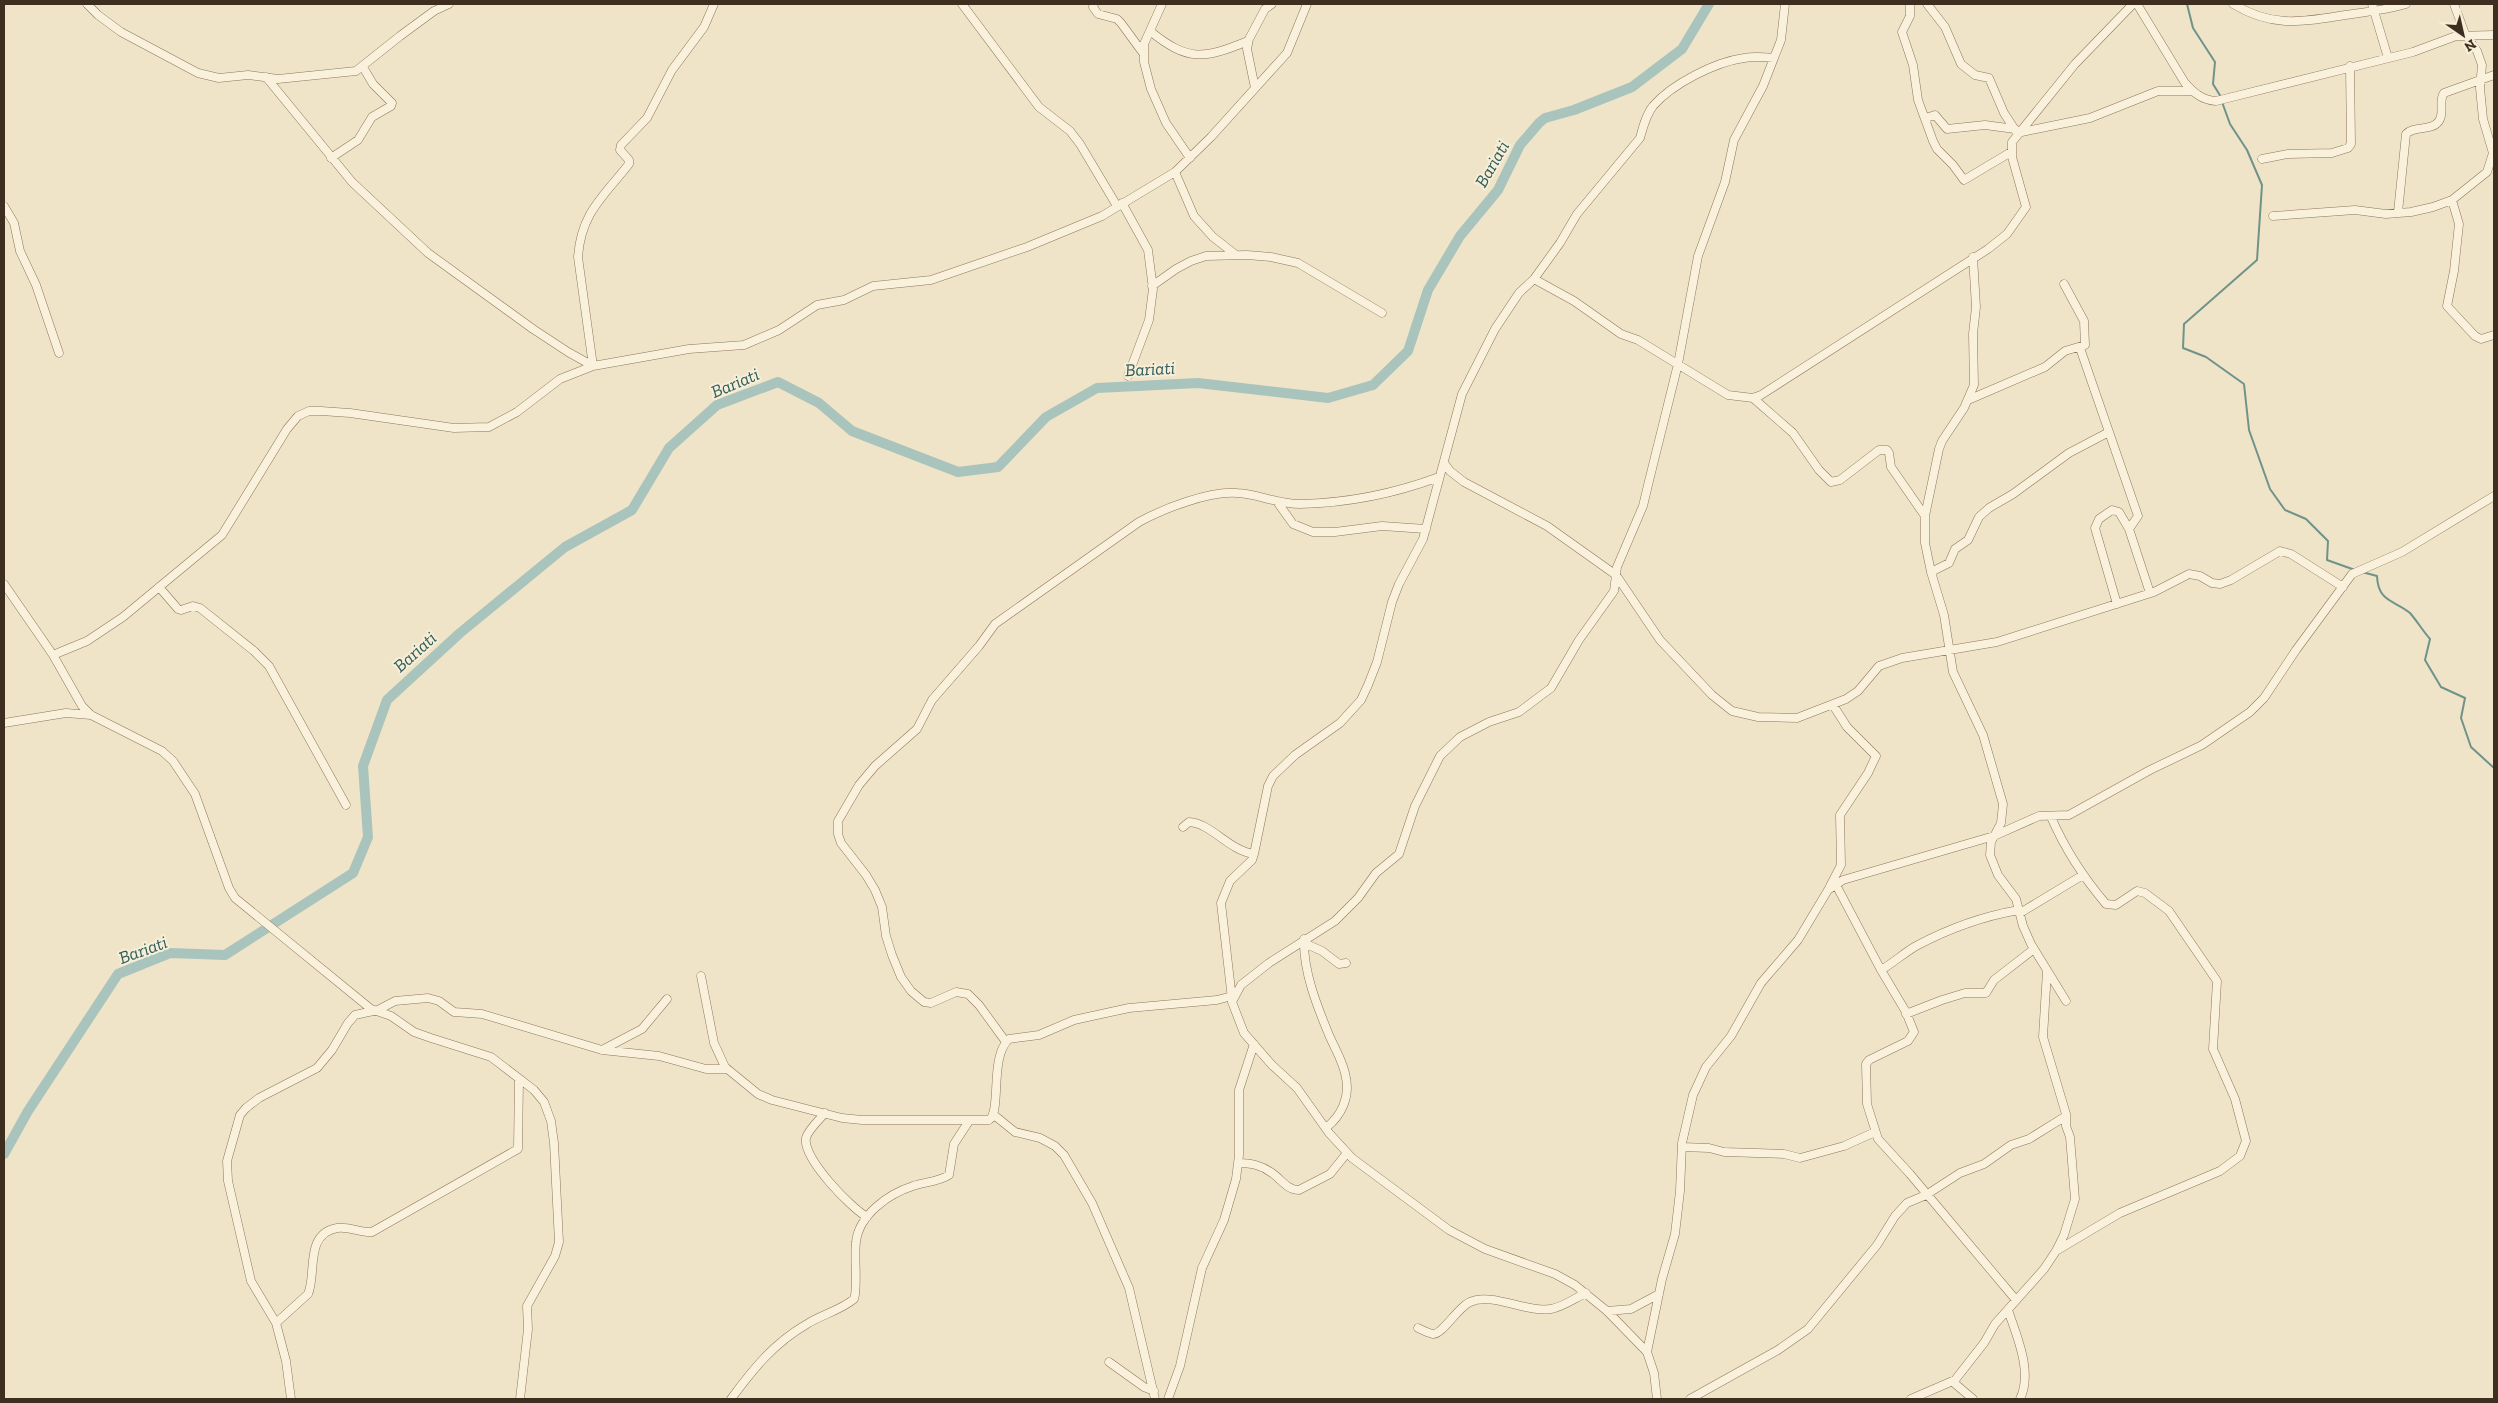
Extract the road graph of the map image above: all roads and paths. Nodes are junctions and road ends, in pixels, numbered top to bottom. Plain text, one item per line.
1 (87, 4) edge
2 (449, 4) edge
3 (714, 4) edge
4 (962, 4) edge
5 (1094, 4) edge
6 (1162, 4) edge
7 (1272, 4) edge
8 (1307, 4) edge
9 (1785, 4) edge
10 (1910, 4) edge
11 (1927, 4) edge
12 (2133, 4) edge
13 (2137, 4) edge
14 (2233, 4) edge
15 (2406, 4) edge
16 (2454, 4) edge
17 (2373, 7) edge
18 (1150, 31) junction
19 (2465, 34) junction
20 (2494, 35) edge
21 (1248, 42) junction
22 (1143, 53) junction
23 (1774, 58) junction
24 (2388, 58) junction
25 (2350, 66) junction
26 (362, 67) junction
27 (2494, 76) edge
28 (266, 77) junction
29 (2480, 80) junction
30 (1255, 88) junction
31 (2191, 91) junction
32 (1926, 118) junction
33 (2016, 131) junction
34 (2011, 152) junction
35 (331, 158) junction
36 (1190, 158) junction
37 (2262, 158) dead end
38 (1176, 172) junction
39 (2452, 200) junction
40 (1120, 205) junction
41 (4, 206) edge
42 (2398, 212) junction
43 (2273, 216) dead end
44 (1236, 255) junction
45 (1973, 257) junction
46 (1534, 279) junction
47 (2064, 284) dead end
48 (1152, 286) junction
49 (1382, 313) dead end
50 (2494, 336) edge
51 (2080, 348) junction
52 (59, 352) dead end
53 (1678, 364) junction
54 (593, 366) junction
55 (1128, 376) dead end
56 (1753, 398) junction
57 (1968, 400) junction
58 (2109, 432) junction
59 (1444, 463) junction
60 (1438, 477) junction
61 (2494, 496) edge
62 (1278, 503) junction
63 (1925, 516) junction
64 (1426, 529) junction
65 (2129, 529) junction
66 (1931, 572) junction
67 (1616, 574) junction
68 (4, 584) edge
69 (158, 587) junction
70 (2343, 587) junction
71 (2150, 593) junction
72 (2117, 604) junction
73 (1950, 650) junction
74 (53, 655) junction
75 (1833, 705) junction
76 (91, 716) junction
77 (4, 723) edge
78 (346, 805) dead end
79 (2051, 816) junction
80 (1183, 827) dead end
81 (1994, 836) junction
82 (1254, 854) junction
83 (2083, 875) junction
84 (1835, 883) junction
85 (1828, 890) junction
86 (2020, 912) junction
87 (1304, 941) junction
88 (2034, 949) junction
89 (1346, 963) dead end
90 (1880, 970) junction
91 (2047, 971) junction
92 (701, 976) dead end
93 (667, 998) dead end
94 (1232, 998) junction
95 (2066, 1001) dead end
96 (374, 1010) junction
97 (1906, 1014) junction
98 (1006, 1042) junction
99 (1254, 1044) junction
100 (602, 1050) junction
101 (727, 1069) junction
102 (519, 1079) junction
103 (825, 1113) junction
104 (994, 1115) junction
105 (2066, 1116) junction
106 (969, 1121) junction
107 (1326, 1128) junction
108 (1876, 1132) junction
109 (1682, 1147) junction
110 (1346, 1153) junction
111 (1238, 1163) junction
112 (1926, 1195) junction
113 (867, 1217) junction
114 (2056, 1251) junction
115 (1586, 1293) junction
116 (1659, 1294) junction
117 (2016, 1300) junction
118 (2008, 1310) junction
119 (1607, 1311) junction
120 (276, 1323) junction
121 (1418, 1328) dead end
122 (1647, 1352) junction
123 (1109, 1362) dead end
124 (1953, 1382) junction
125 (1154, 1390) junction
126 (1694, 1398) edge
127 (291, 1399) edge
128 (520, 1399) edge
129 (731, 1399) edge
130 (1155, 1399) edge
131 (1168, 1399) edge
132 (1657, 1399) edge
133 (1911, 1399) edge
134 (1973, 1399) edge
135 (2020, 1399) edge

1 - 28 street
2 - 26 street
3 - 54 street
4 - 40 street
5 - 22 street
6 - 18 street
7 - 21 street
8 - 30 street
9 - 23 street
10 - 32 street
11 - 33 street
12 - 33 street
13 - 31 street
14 - 17 street
15 - 17 street
16 - 19 street
17 - 24 street
18 - 21 street
18 - 22 street
19 - 20 street
19 - 24 street
19 - 29 street
21 - 30 street
22 - 36 street
23 - 46 street
23 - 53 street
24 - 25 street
25 - 31 street
25 - 37 street
26 - 28 street
26 - 35 street
27 - 29 street
28 - 35 street
29 - 39 street
29 - 42 street
30 - 36 street
31 - 33 street
32 - 33 street
32 - 34 street
33 - 34 street
34 - 45 street
35 - 54 street
36 - 38 street
38 - 40 street
38 - 44 street
39 - 42 street
39 - 50 street
40 - 48 street
40 - 54 street
41 - 52 street
42 - 43 street
44 - 48 street
44 - 49 street
45 - 56 street
45 - 57 street
46 - 53 street
46 - 59 street
47 - 51 street
48 - 55 street
51 - 57 street
51 - 58 street
53 - 56 street
53 - 67 street
54 - 69 street
56 - 63 street
57 - 63 street
58 - 65 street
58 - 66 street
59 - 60 street
59 - 67 street
60 - 62 street
60 - 64 street
61 - 70 street
62 - 64 street
62 - 98 street
63 - 66 street
64 - 82 street
65 - 71 street
65 - 72 street
66 - 73 street
67 - 75 street
67 - 87 street
68 - 74 street
69 - 74 street
69 - 78 street
70 - 71 street
70 - 79 street
71 - 72 street
72 - 73 street
73 - 75 street
73 - 81 street
74 - 76 street
75 - 85 street
76 - 77 street
76 - 96 street
79 - 81 street
79 - 83 street
80 - 82 street
81 - 84 street
81 - 86 street
82 - 94 street
83 - 86 street
83 - 114 street
84 - 85 street
84 - 90 street
85 - 109 street
86 - 88 street
86 - 90 street
87 - 89 street
87 - 94 street
87 - 107 street
88 - 91 street
88 - 97 street
90 - 97 street
91 - 95 street
91 - 105 street
92 - 101 street
93 - 100 street
94 - 98 street
94 - 99 street
96 - 100 street
96 - 102 street
96 - 120 street
97 - 108 street
98 - 104 street
99 - 107 street
99 - 111 street
100 - 101 street
101 - 103 street
102 - 120 street
102 - 128 street
103 - 106 street
103 - 113 street
104 - 106 street
104 - 125 street
105 - 112 street
105 - 114 street
106 - 113 street
107 - 110 street
108 - 109 street
108 - 112 street
109 - 116 street
110 - 111 street
110 - 115 street
111 - 131 street
112 - 117 street
112 - 126 street
113 - 129 street
114 - 117 street
115 - 119 street
115 - 121 street
116 - 119 street
116 - 122 street
117 - 118 street
118 - 124 street
118 - 135 street
119 - 122 street
120 - 127 street
122 - 132 street
123 - 125 street
124 - 133 street
124 - 134 street
125 - 130 street

